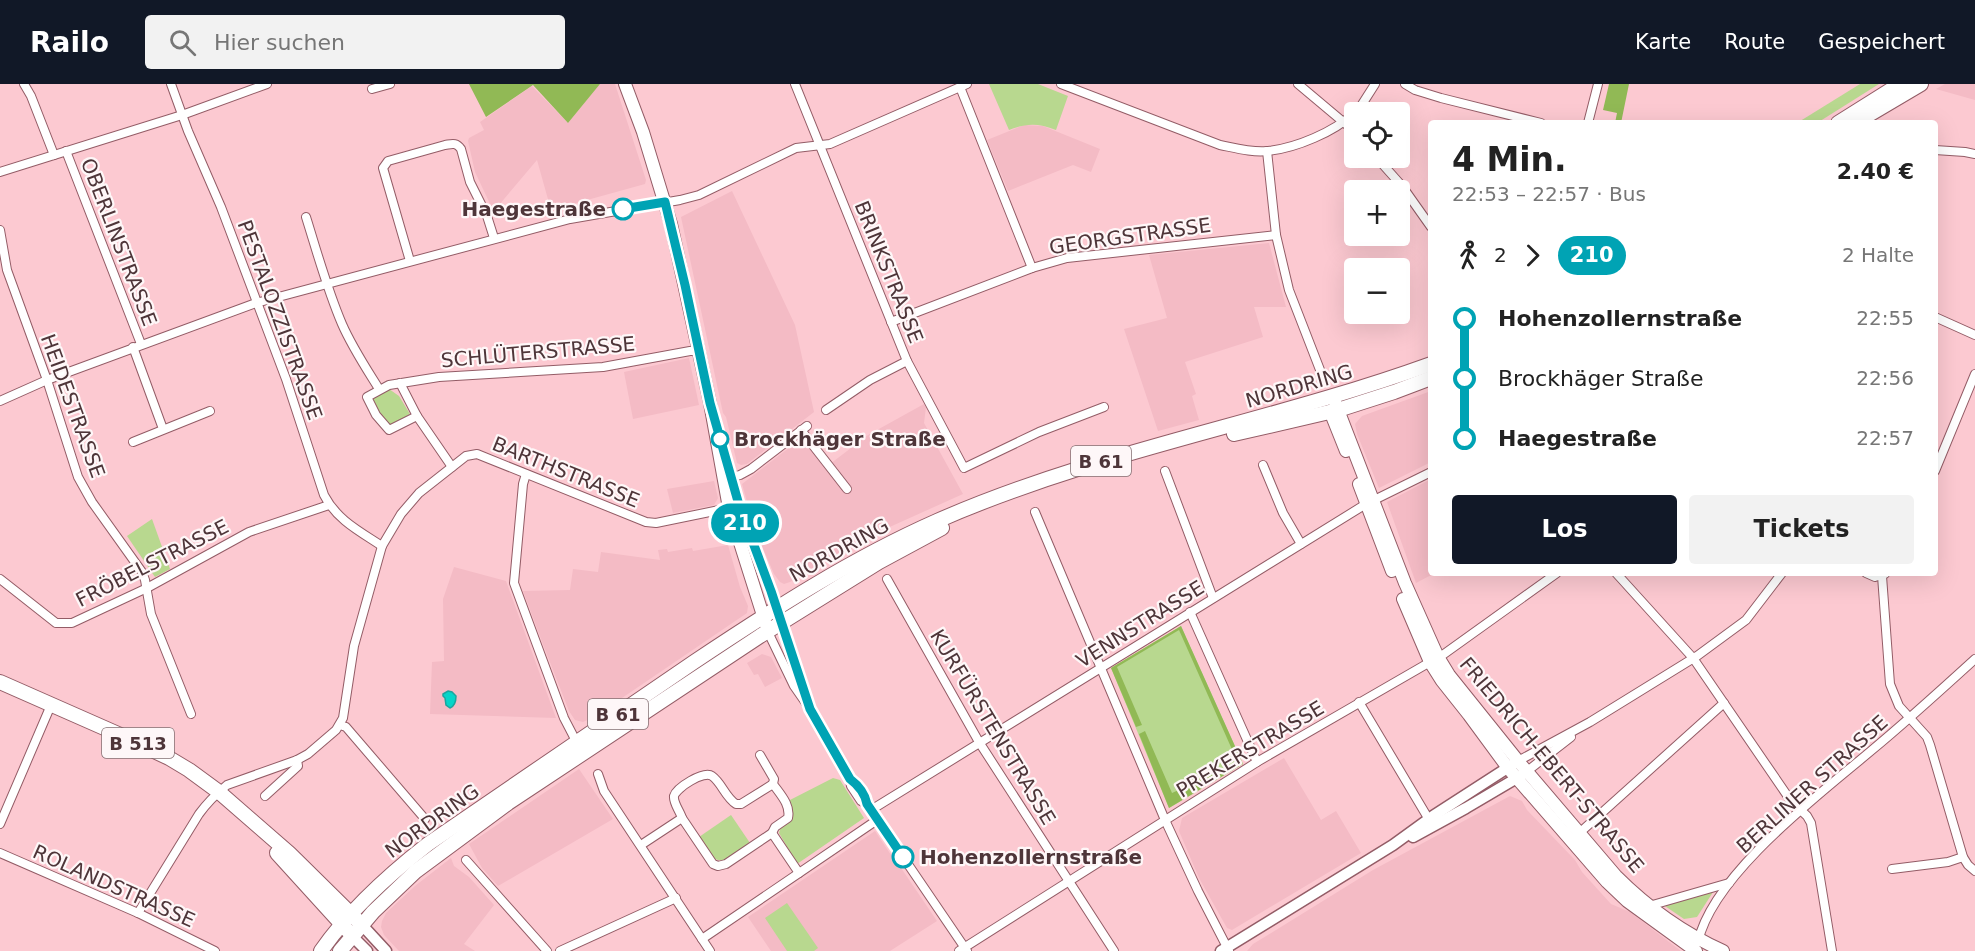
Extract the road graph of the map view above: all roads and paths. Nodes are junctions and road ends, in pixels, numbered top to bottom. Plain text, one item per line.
1 (24, 84) edge
2 (171, 84) edge
3 (267, 84) edge
4 (390, 84) edge
5 (625, 84) edge
6 (795, 84) edge
7 (1061, 84) edge
8 (1298, 84) edge
9 (1375, 84) edge
10 (1404, 84) edge
11 (1598, 84) edge
12 (1900, 84) edge
13 (1921, 84) edge
14 (963, 85) edge
15 (372, 89) dead end
16 (1364, 102) edge
17 (182, 115) junction
18 (1344, 120) edge
19 (1529, 120) edge
20 (1589, 120) edge
21 (1843, 120) edge
22 (1861, 120) edge
23 (1344, 122) edge
24 (819, 145) junction
25 (1938, 150) edge
26 (66, 151) junction
27 (1267, 151) junction
28 (1975, 154) edge
29 (54, 155) junction
30 (1386, 168) edge
31 (0, 172) edge
32 (665, 202) junction
33 (306, 217) dead end
34 (1428, 223) edge
35 (0, 230) edge
36 (1276, 235) junction
37 (494, 238) junction
38 (410, 261) junction
39 (1032, 268) junction
40 (327, 284) junction
41 (256, 303) junction
42 (1938, 318) edge
43 (891, 322) junction
44 (1975, 335) edge
45 (137, 346) junction
46 (699, 351) junction
47 (906, 361) junction
48 (1428, 365) edge
49 (1975, 374) edge
50 (1322, 375) dead end
51 (1428, 379) edge
52 (46, 380) junction
53 (400, 383) junction
54 (379, 389) junction
55 (0, 400) edge
56 (1332, 405) junction
57 (1104, 407) dead end
58 (826, 410) dead end
59 (210, 411) dead end
60 (417, 416) junction
61 (163, 429) junction
62 (133, 442) dead end
63 (1938, 464) edge
64 (1263, 465) dead end
65 (452, 466) junction
66 (1166, 471) dead end
67 (1428, 473) edge
68 (526, 474) junction
69 (723, 479) junction
70 (847, 489) dead end
71 (1370, 502) junction
72 (329, 505) junction
73 (729, 508) junction
74 (1035, 512) dead end
75 (1301, 544) junction
76 (382, 546) junction
77 (1553, 576) edge
78 (1619, 576) edge
79 (1780, 576) edge
80 (1885, 576) edge
81 (0, 579) edge
82 (887, 579) dead end
83 (147, 588) junction
84 (1213, 597) junction
85 (776, 607) junction
86 (1190, 612) junction
87 (763, 616) junction
88 (782, 623) junction
89 (768, 632) junction
90 (1693, 658) junction
91 (1434, 659) junction
92 (1975, 659) edge
93 (1102, 668) junction
94 (0, 682) edge
95 (1361, 701) junction
96 (1724, 703) junction
97 (51, 705) junction
98 (810, 709) junction
99 (191, 714) dead end
100 (1909, 718) junction
101 (1590, 722) junction
102 (340, 725) junction
103 (980, 742) junction
104 (577, 743) junction
105 (760, 754) dead end
106 (297, 760) junction
107 (1257, 762) junction
108 (1513, 765) junction
109 (598, 774) dead end
110 (1522, 775) junction
111 (773, 784) junction
112 (219, 792) junction
113 (265, 796) dead end
114 (869, 807) junction
115 (1801, 810) junction
116 (682, 818) junction
117 (425, 819) dead end
118 (878, 820) junction
119 (1165, 820) junction
120 (0, 822) edge
121 (1431, 823) junction
122 (772, 833) junction
123 (1575, 837) junction
124 (641, 845) junction
125 (0, 853) edge
126 (1963, 857) junction
127 (466, 860) dead end
128 (1892, 869) dead end
129 (1975, 871) edge
130 (799, 873) junction
131 (1069, 881) junction
132 (1729, 884) junction
133 (676, 898) junction
134 (1650, 906) junction
135 (138, 913) junction
136 (352, 921) junction
137 (352, 936) junction
138 (702, 939) junction
139 (1697, 947) edge
140 (963, 950) edge
141 (1225, 950) edge
142 (214, 951) edge
143 (321, 951) edge
144 (340, 951) edge
145 (367, 951) edge
146 (386, 951) edge
147 (547, 951) edge
148 (560, 951) edge
149 (710, 951) edge
150 (1114, 951) edge
151 (1723, 951) edge
152 (1832, 951) edge

1 - 29 street
2 - 17 street, PESTALOZZISTRASSE
3 - 17 street
4 - 15 street
5 - 32 main road
6 - 24 street, BRINKSTRASSE
7 - 27 street
8 - 18 street
9 - 16 street
10 - 19 street
11 - 20 street
12 - 21 main road
13 - 22 main road
14 - 24 street
14 - 39 street
17 - 26 street
17 - 41 street, PESTALOZZISTRASSE
23 - 27 street
24 - 32 street
24 - 43 street, BRINKSTRASSE
25 - 28 street
26 - 29 street
26 - 45 street, OBERLINSTRASSE
27 - 36 street
29 - 31 street
30 - 34 street
32 - 37 street
32 - 46 main road
33 - 40 street
35 - 52 street, HEIDESTRASSE
36 - 39 street, GEORGSTRASSE
36 - 50 street
37 - 38 street
37 - 38 street
38 - 40 street
39 - 43 street, GEORGSTRASSE
40 - 41 street
40 - 54 street
41 - 45 street
41 - 72 street, PESTALOZZISTRASSE
42 - 44 street
43 - 47 street, BRINKSTRASSE
45 - 52 street
45 - 61 street
46 - 53 street, SCHLÜTERSTRASSE
46 - 69 main road
47 - 57 street, BRINKSTRASSE
47 - 58 street
48 - 56 main road, NORDRING / B 61
49 - 63 street
51 - 56 main road, NORDRING / B 61
52 - 55 street
52 - 83 street, HEIDESTRASSE
53 - 54 street, SCHLÜTERSTRASSE
53 - 60 street
54 - 60 street
56 - 71 main road, FRIEDRICH-EBERT-STRASSE
56 - 85 main road, NORDRING / B 61
56 - 88 main road, NORDRING / B 61
59 - 61 street
60 - 65 street
61 - 62 street
64 - 75 street
65 - 68 street, BARTHSTRASSE
65 - 76 street, BARTHSTRASSE
66 - 84 street
67 - 71 street, VENNSTRASSE
68 - 73 street, BARTHSTRASSE
68 - 104 street
69 - 70 street
69 - 73 main road
71 - 75 street, VENNSTRASSE
71 - 91 main road, FRIEDRICH-EBERT-STRASSE
72 - 76 street, PESTALOZZISTRASSE
72 - 83 street, FRÖBELSTRASSE
73 - 87 main road
74 - 93 street
75 - 84 street, VENNSTRASSE
76 - 102 street, BARTHSTRASSE
77 - 91 street, PREKERSTRASSE
78 - 90 street
79 - 90 street
80 - 100 street
81 - 83 street, FRÖBELSTRASSE
82 - 103 street, KURFÜRSTENSTRASSE
83 - 99 street, HEIDESTRASSE
84 - 86 street, VENNSTRASSE
85 - 87 main road, NORDRING / B 61
85 - 88 main road
86 - 93 street, VENNSTRASSE
86 - 107 street
87 - 89 main road
87 - 104 main road, NORDRING / B 61
88 - 89 main road, NORDRING / B 61
88 - 98 street
89 - 98 street
89 - 136 main road, NORDRING / B 61
90 - 96 street
90 - 101 street
91 - 95 street, PREKERSTRASSE
91 - 108 main road, FRIEDRICH-EBERT-STRASSE
92 - 100 street, BERLINER STRASSE
93 - 103 street, VENNSTRASSE
93 - 119 street
94 - 97 main road, B 513
95 - 107 street, PREKERSTRASSE
95 - 121 street
96 - 115 street
96 - 123 street
97 - 112 main road, B 513
97 - 120 street
98 - 114 street
100 - 115 street, BERLINER STRASSE
100 - 126 street
101 - 108 street
101 - 110 street
102 - 106 street
102 - 117 street
103 - 114 street, VENNSTRASSE
103 - 131 street, KURFÜRSTENSTRASSE
104 - 136 main road, NORDRING / B 61
105 - 111 street
106 - 112 street
106 - 113 street
107 - 119 street, PREKERSTRASSE
108 - 110 main road, FRIEDRICH-EBERT-STRASSE
108 - 121 street
109 - 124 street
110 - 121 street
110 - 123 main road, FRIEDRICH-EBERT-STRASSE
111 - 116 street
111 - 122 street
112 - 135 street
112 - 136 main road, B 513
114 - 118 street
115 - 132 street, BERLINER STRASSE
115 - 152 street
116 - 122 street
116 - 124 street
118 - 130 street
118 - 140 street
119 - 131 street, PREKERSTRASSE
119 - 141 street
121 - 141 street
122 - 130 street
123 - 134 main road, FRIEDRICH-EBERT-STRASSE
123 - 139 main road, FRIEDRICH-EBERT-STRASSE
124 - 133 street
125 - 135 street, ROLANDSTRASSE
126 - 128 street
126 - 129 street
127 - 147 street
130 - 138 street
131 - 140 street, PREKERSTRASSE
131 - 150 street, KURFÜRSTENSTRASSE
132 - 134 street
132 - 139 street, BERLINER STRASSE
133 - 138 street
133 - 148 street
134 - 139 main road, FRIEDRICH-EBERT-STRASSE
135 - 142 street, ROLANDSTRASSE
136 - 137 main road
136 - 143 main road, NORDRING / B 61
136 - 146 street
137 - 144 main road
137 - 145 street
138 - 149 street
139 - 151 main road, FRIEDRICH-EBERT-STRASSE

